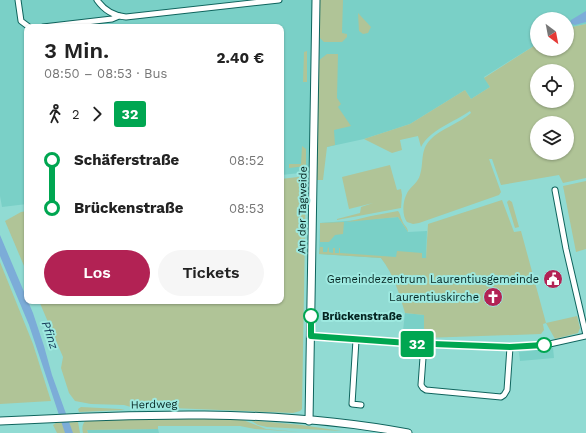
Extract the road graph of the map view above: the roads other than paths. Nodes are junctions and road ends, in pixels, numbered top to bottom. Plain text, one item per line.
1 (18, 0) edge
2 (97, 0) edge
3 (278, 0) edge
4 (316, 0) edge
5 (119, 16) junction
6 (25, 24) edge
7 (69, 24) edge
8 (555, 190) dead end
9 (586, 335) edge
10 (311, 336) junction
11 (356, 340) junction
12 (424, 344) junction
13 (510, 347) junction
14 (360, 405) dead end
15 (0, 421) edge
16 (309, 421) junction
17 (408, 433) edge

1 - 6 street
2 - 5 street
3 - 5 street
4 - 10 main road, An der Tagweide
5 - 7 street
8 - 9 street
9 - 13 street
10 - 11 street
10 - 16 main road, An der Tagweide
11 - 12 street
11 - 14 street
12 - 13 street
12 - 13 street
15 - 16 main road, Herdweg
16 - 17 main road

